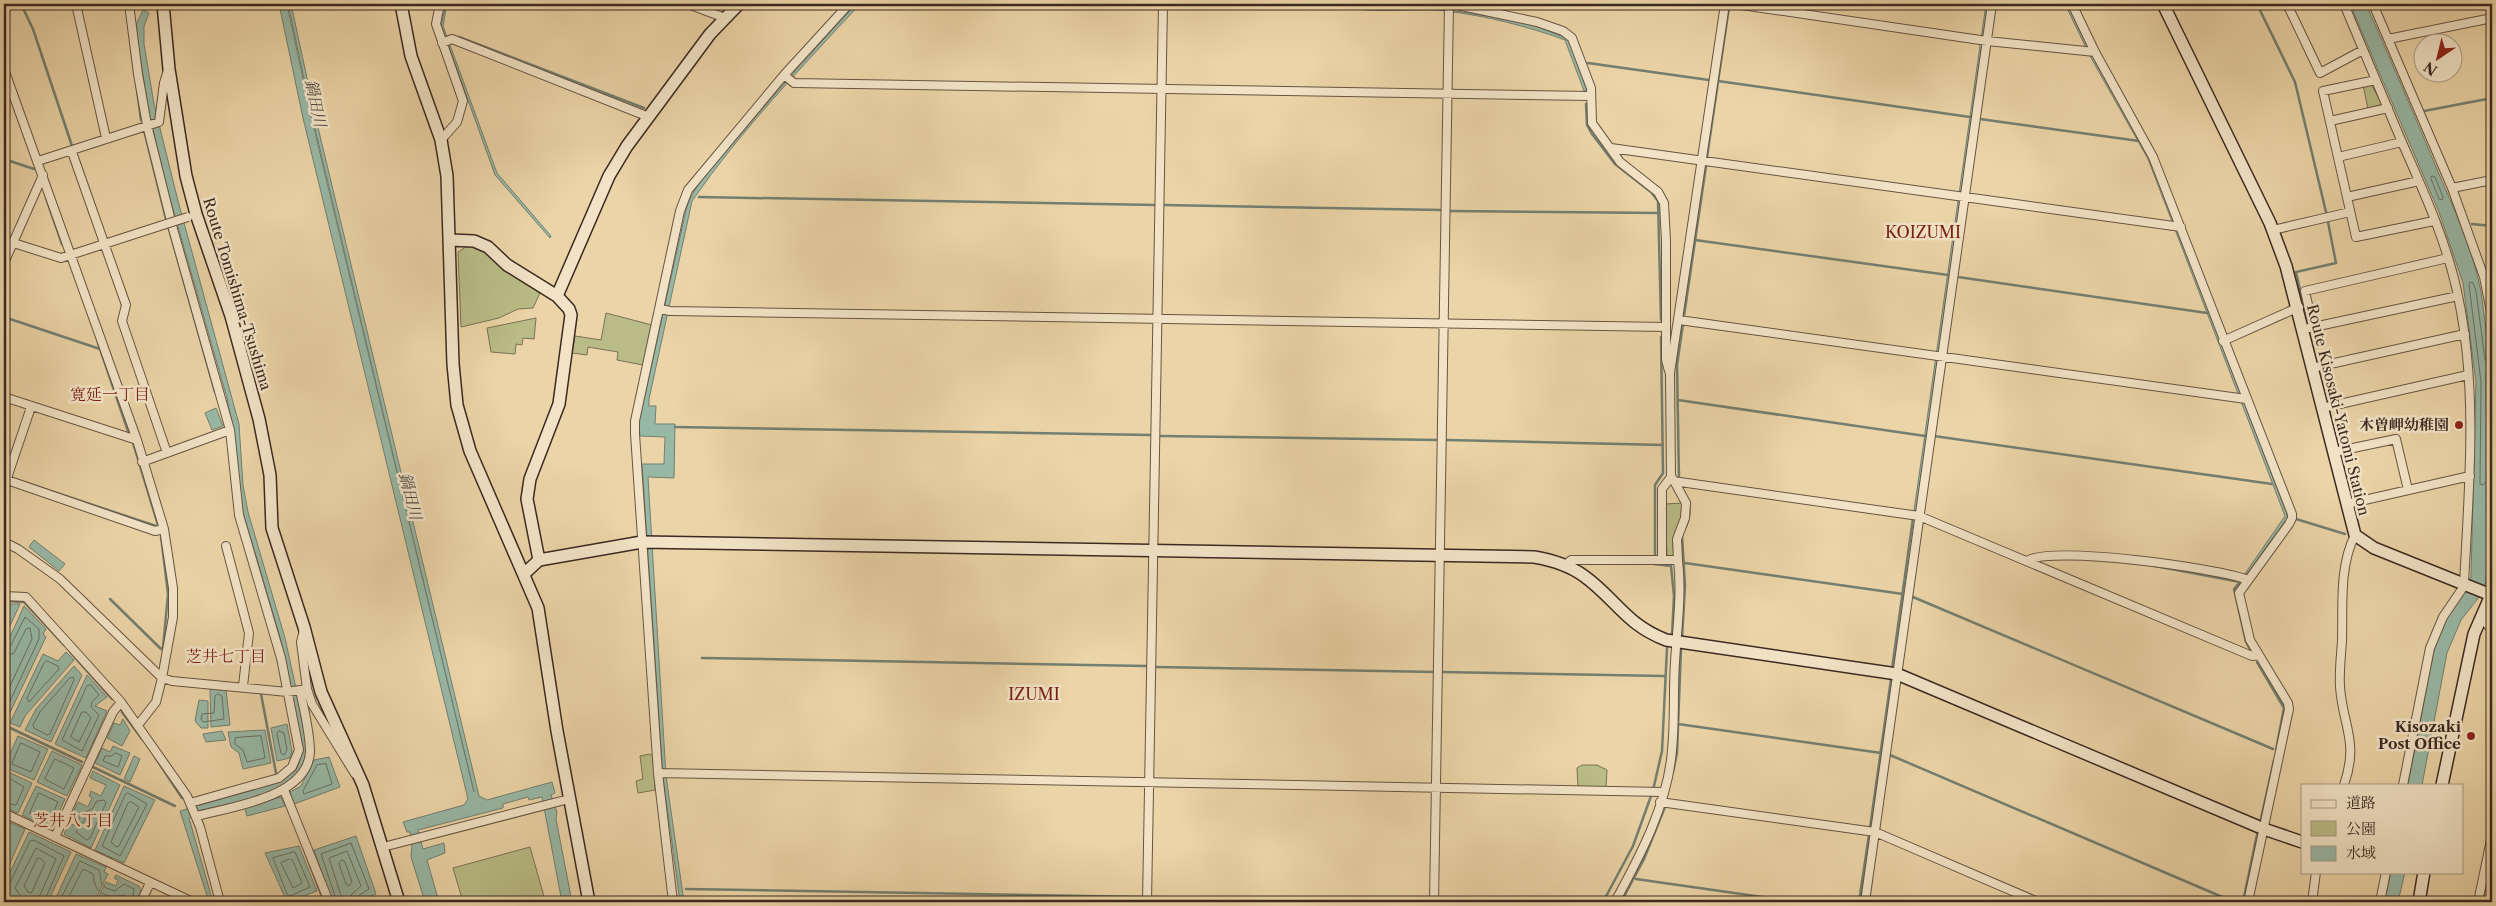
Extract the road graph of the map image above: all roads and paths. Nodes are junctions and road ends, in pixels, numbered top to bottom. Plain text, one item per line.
1 (76, 4) edge
2 (129, 4) edge
3 (163, 4) edge
4 (401, 4) edge
5 (440, 4) edge
6 (688, 4) edge
7 (739, 4) edge
8 (850, 4) edge
9 (1163, 4) edge
10 (1725, 4) edge
11 (1735, 4) edge
12 (1992, 4) edge
13 (2072, 4) edge
14 (2163, 4) edge
15 (2289, 4) edge
16 (2344, 4) edge
17 (2373, 4) edge
18 (1450, 7) edge
19 (725, 18) junction
20 (2492, 18) edge
21 (2388, 39) junction
22 (1984, 40) junction
23 (446, 41) junction
24 (2363, 50) junction
25 (2091, 52) junction
26 (169, 69) junction
27 (5, 73) edge
28 (786, 77) junction
29 (2376, 80) junction
30 (1161, 89) junction
31 (1448, 94) junction
32 (1591, 96) junction
33 (2388, 108) junction
34 (649, 117) junction
35 (2330, 121) junction
36 (152, 124) junction
37 (106, 138) junction
38 (441, 140) junction
39 (2402, 142) junction
40 (1611, 148) junction
41 (72, 152) junction
42 (2338, 157) junction
43 (38, 161) junction
44 (1702, 161) junction
45 (43, 175) junction
46 (2492, 180) edge
47 (2420, 181) junction
48 (2452, 188) junction
49 (1961, 198) junction
50 (2347, 198) junction
51 (2350, 212) junction
52 (192, 216) junction
53 (2434, 222) junction
54 (2177, 227) junction
55 (2273, 230) junction
56 (4, 240) edge
57 (450, 240) junction
58 (13, 243) junction
59 (105, 243) junction
60 (71, 253) junction
61 (2448, 258) junction
62 (4, 263) edge
63 (557, 296) junction
64 (2458, 296) junction
65 (2308, 303) junction
66 (2491, 305) edge
67 (2297, 308) junction
68 (664, 310) junction
69 (2492, 317) edge
70 (1157, 320) junction
71 (1679, 320) junction
72 (1444, 324) junction
73 (1666, 328) junction
74 (2308, 328) junction
75 (2465, 334) junction
76 (2224, 340) junction
77 (1939, 357) junction
78 (2312, 368) junction
79 (1670, 373) junction
80 (2468, 375) junction
81 (4, 397) edge
82 (2243, 399) junction
83 (31, 407) junction
84 (2322, 408) junction
85 (230, 430) junction
86 (137, 440) junction
87 (2334, 452) junction
88 (167, 453) junction
89 (142, 462) junction
90 (2470, 476) junction
91 (1676, 480) junction
92 (6, 483) edge
93 (2408, 490) junction
94 (2346, 504) junction
95 (1919, 516) junction
96 (164, 529) junction
97 (2355, 535) junction
98 (4, 542) edge
99 (647, 542) junction
100 (226, 546) dead end
101 (1152, 550) junction
102 (1440, 556) junction
103 (539, 560) junction
104 (1662, 560) junction
105 (1678, 560) junction
106 (2027, 561) junction
107 (1565, 565) junction
108 (524, 574) junction
109 (2248, 580) junction
110 (2492, 580) edge
111 (2465, 584) junction
112 (2490, 594) edge
113 (4, 596) edge
114 (2480, 617) junction
115 (304, 627) junction
116 (2492, 630) edge
117 (1678, 643) junction
118 (2258, 656) junction
119 (1897, 674) junction
120 (162, 678) junction
121 (243, 686) junction
122 (302, 690) junction
123 (287, 692) junction
124 (121, 702) junction
125 (138, 725) junction
126 (662, 774) junction
127 (1148, 782) junction
128 (2344, 784) edge
129 (2404, 784) edge
130 (2442, 784) edge
131 (363, 785) junction
132 (1436, 787) junction
133 (284, 790) junction
134 (1663, 792) junction
135 (570, 799) junction
136 (1660, 802) junction
137 (190, 804) junction
138 (4, 814) edge
139 (196, 815) junction
140 (2261, 828) junction
141 (1875, 832) junction
142 (2492, 834) edge
143 (55, 837) junction
144 (2301, 842) edge
145 (383, 847) junction
146 (2316, 874) edge
147 (2386, 874) edge
148 (2424, 874) edge
149 (150, 883) junction
150 (141, 902) edge
151 (193, 902) edge
152 (220, 902) edge
153 (329, 902) edge
154 (398, 902) edge
155 (589, 902) edge
156 (673, 902) edge
157 (1146, 902) edge
158 (1434, 902) edge
159 (1614, 902) edge
160 (1865, 902) edge
161 (2038, 902) edge
162 (2248, 902) edge
163 (2312, 902) edge
164 (2380, 902) edge
165 (2419, 902) edge
166 (2478, 902) edge

1 - 37 street
2 - 36 street
3 - 26 street, Route Tomishima-Tsushima
4 - 38 street
5 - 23 street
6 - 19 street
7 - 19 street
8 - 28 street
9 - 30 street
10 - 44 street
11 - 22 street
12 - 22 street
13 - 25 street
14 - 55 street, Route Kisosaki-Yatomi Station
15 - 24 street
16 - 24 street
17 - 21 street
18 - 31 street
18 - 32 street
19 - 34 street
20 - 21 street
21 - 48 street
22 - 25 street
22 - 49 street
23 - 34 street
23 - 38 street
24 - 29 street
25 - 54 street
26 - 36 street
26 - 52 street, Route Tomishima-Tsushima
27 - 43 street
28 - 30 street
28 - 68 street
29 - 33 street
29 - 35 street
30 - 31 street
30 - 70 street
31 - 32 street
31 - 72 street
32 - 40 street
33 - 35 street
33 - 39 street
34 - 63 street
35 - 42 street
36 - 37 street
36 - 85 street
37 - 41 street
38 - 57 street
39 - 42 street
39 - 47 street
40 - 44 street
40 - 73 street
41 - 43 street
41 - 59 street
42 - 50 street
43 - 45 street
44 - 49 street
44 - 71 street
45 - 58 street
45 - 60 street
46 - 48 street
47 - 50 street
47 - 53 street
48 - 66 street
49 - 54 street
49 - 77 street
50 - 51 street
51 - 53 street
51 - 55 street
52 - 59 street, bridge
52 - 115 street, Route Tomishima-Tsushima
53 - 61 street
54 - 76 street
55 - 67 street, Route Kisosaki-Yatomi Station
56 - 58 street
57 - 63 street
57 - 108 street
58 - 60 street
58 - 62 street
59 - 60 street
59 - 88 street
60 - 86 street
61 - 64 street
61 - 65 street
63 - 103 street
64 - 74 street
64 - 75 street
65 - 67 street
65 - 74 street
66 - 69 street
67 - 74 street, Route Kisosaki-Yatomi Station
67 - 76 street
68 - 70 street
68 - 99 street
70 - 72 street
70 - 101 street
71 - 77 street
71 - 79 street
72 - 73 street
72 - 102 street
73 - 79 street
74 - 78 street, Route Kisosaki-Yatomi Station
75 - 78 street
75 - 80 street
76 - 82 street
77 - 82 street
77 - 95 street
78 - 84 street, Route Kisosaki-Yatomi Station
79 - 91 street
80 - 84 street
80 - 90 street
81 - 83 street
82 - 109 street
83 - 86 street
83 - 92 street
84 - 87 street, Route Kisosaki-Yatomi Station
85 - 88 street
85 - 123 street
86 - 89 street
87 - 93 street
87 - 94 street, Route Kisosaki-Yatomi Station
88 - 89 street
89 - 96 street
90 - 93 street
90 - 111 street
91 - 95 street
91 - 104 street
91 - 105 street
92 - 96 street
93 - 94 street
94 - 97 street, Route Kisosaki-Yatomi Station
95 - 106 street
95 - 119 street
96 - 120 street
97 - 111 street, Route Kisosaki-Yatomi Station
97 - 128 street
98 - 120 street
99 - 101 street
99 - 103 street
99 - 126 street
100 - 121 street
101 - 102 street
101 - 127 street
102 - 107 street
102 - 132 street
103 - 108 street
104 - 105 street
104 - 107 street
105 - 117 street
106 - 109 street
106 - 118 street
107 - 117 street
108 - 135 street
109 - 118 street
110 - 112 street
111 - 112 street, Route Kisosaki-Yatomi Station
111 - 129 street
112 - 114 street
113 - 124 street
114 - 116 street
114 - 130 street
115 - 122 street
115 - 131 street, Route Tomishima-Tsushima
117 - 119 street
117 - 134 street
118 - 140 street
119 - 140 street
119 - 141 street
120 - 121 street
120 - 125 street
121 - 123 street
122 - 123 street
122 - 131 street
122 - 133 street
123 - 137 street
124 - 125 street
124 - 143 street
125 - 137 street
126 - 127 street
126 - 156 street
127 - 132 street
127 - 157 street
131 - 145 street, Route Tomishima-Tsushima
132 - 134 street
132 - 158 street
133 - 139 street
133 - 153 street
134 - 136 street
135 - 145 street
135 - 155 street
136 - 141 street
136 - 159 street
137 - 139 street
138 - 143 street
139 - 152 street
140 - 144 street
140 - 162 street
141 - 160 street
141 - 161 street
142 - 166 street
143 - 149 street
145 - 154 street, Route Tomishima-Tsushima
146 - 163 street
147 - 164 street
148 - 165 street
149 - 150 street
149 - 151 street

